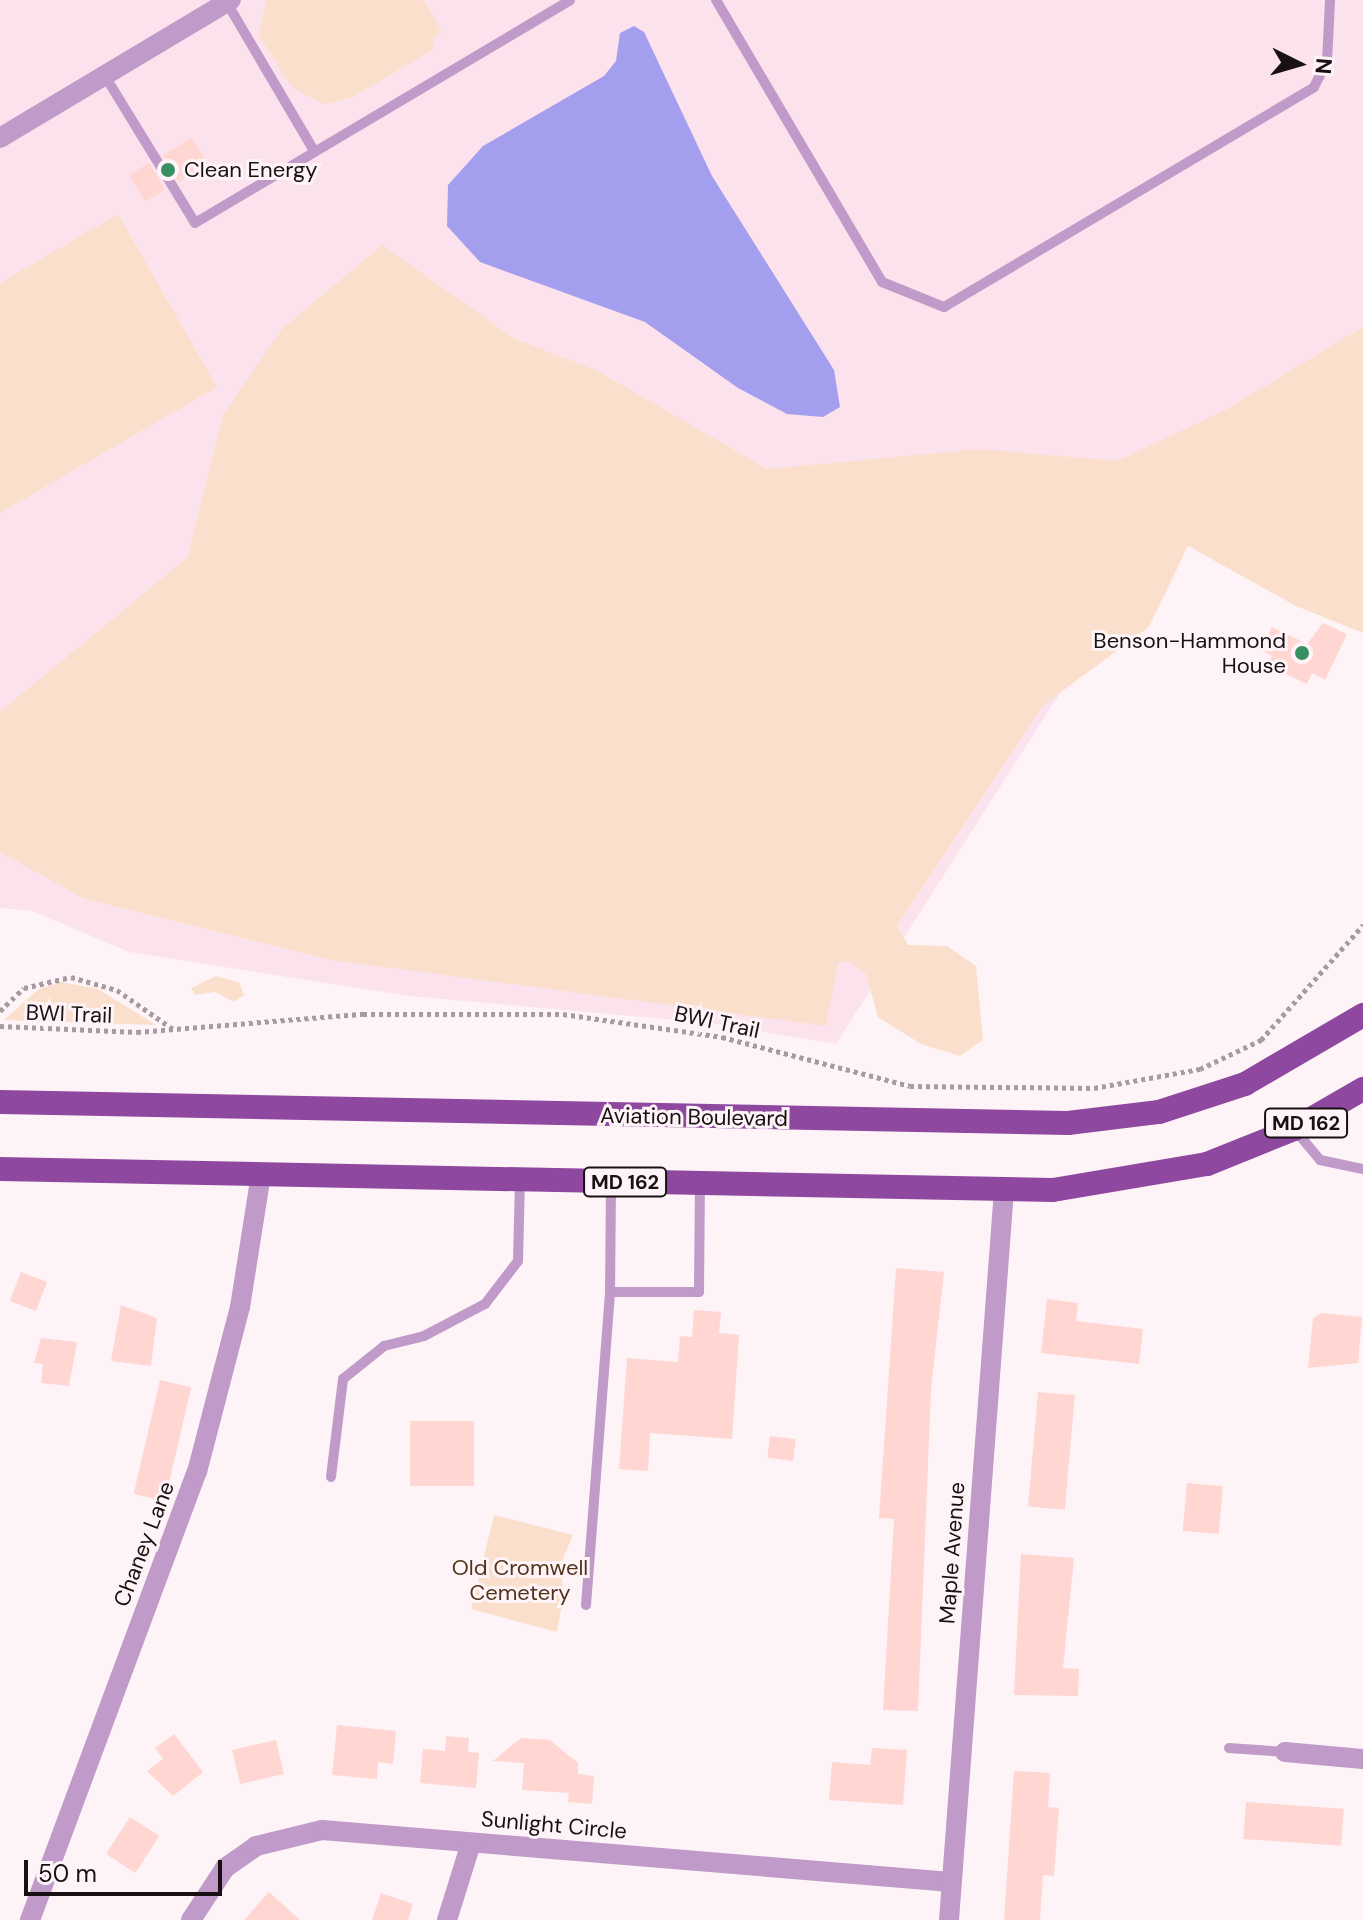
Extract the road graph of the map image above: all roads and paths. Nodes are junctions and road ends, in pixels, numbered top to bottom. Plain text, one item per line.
1 (570, 0) edge
2 (716, 0) edge
3 (1330, 0) edge
4 (229, 1) edge
5 (105, 76) junction
6 (0, 138) edge
7 (313, 149) junction
8 (1363, 925) edge
9 (0, 1011) edge
10 (1363, 1015) edge
11 (0, 1026) edge
12 (174, 1029) junction
13 (1363, 1089) edge
14 (0, 1102) edge
15 (1294, 1129) junction
16 (0, 1169) edge
17 (1363, 1169) edge
18 (261, 1174) junction
19 (520, 1180) junction
20 (611, 1182) junction
21 (700, 1184) junction
22 (1004, 1191) junction
23 (610, 1292) junction
24 (331, 1477) dead end
25 (586, 1605) dead end
26 (1229, 1748) dead end
27 (1285, 1752) joint
28 (1363, 1759) edge
29 (471, 1843) junction
30 (951, 1882) junction
31 (30, 1920) edge
32 (191, 1920) edge
33 (447, 1920) edge
34 (949, 1920) edge

1 - 7 lane
2 - 3 lane
4 - 5 street
4 - 7 lane
5 - 6 street
5 - 7 lane
8 - 12 path, BWI Trail
9 - 12 path
10 - 14 main road, Aviation Boulevard / MD 162
11 - 12 path, BWI Trail
13 - 15 main road, MD 162
15 - 17 lane
15 - 22 main road, MD 162
16 - 18 main road, MD 162
18 - 19 main road, MD 162
18 - 31 street, Chaney Lane
19 - 20 main road, MD 162
19 - 24 lane
20 - 21 main road, MD 162
20 - 23 lane
21 - 22 main road, MD 162
21 - 23 lane
22 - 30 street, Maple Avenue
23 - 25 lane
26 - 27 lane
27 - 28 street
29 - 30 street, Sunlight Circle
29 - 32 street, Sunlight Circle
29 - 33 street
30 - 34 street, Maple Avenue

